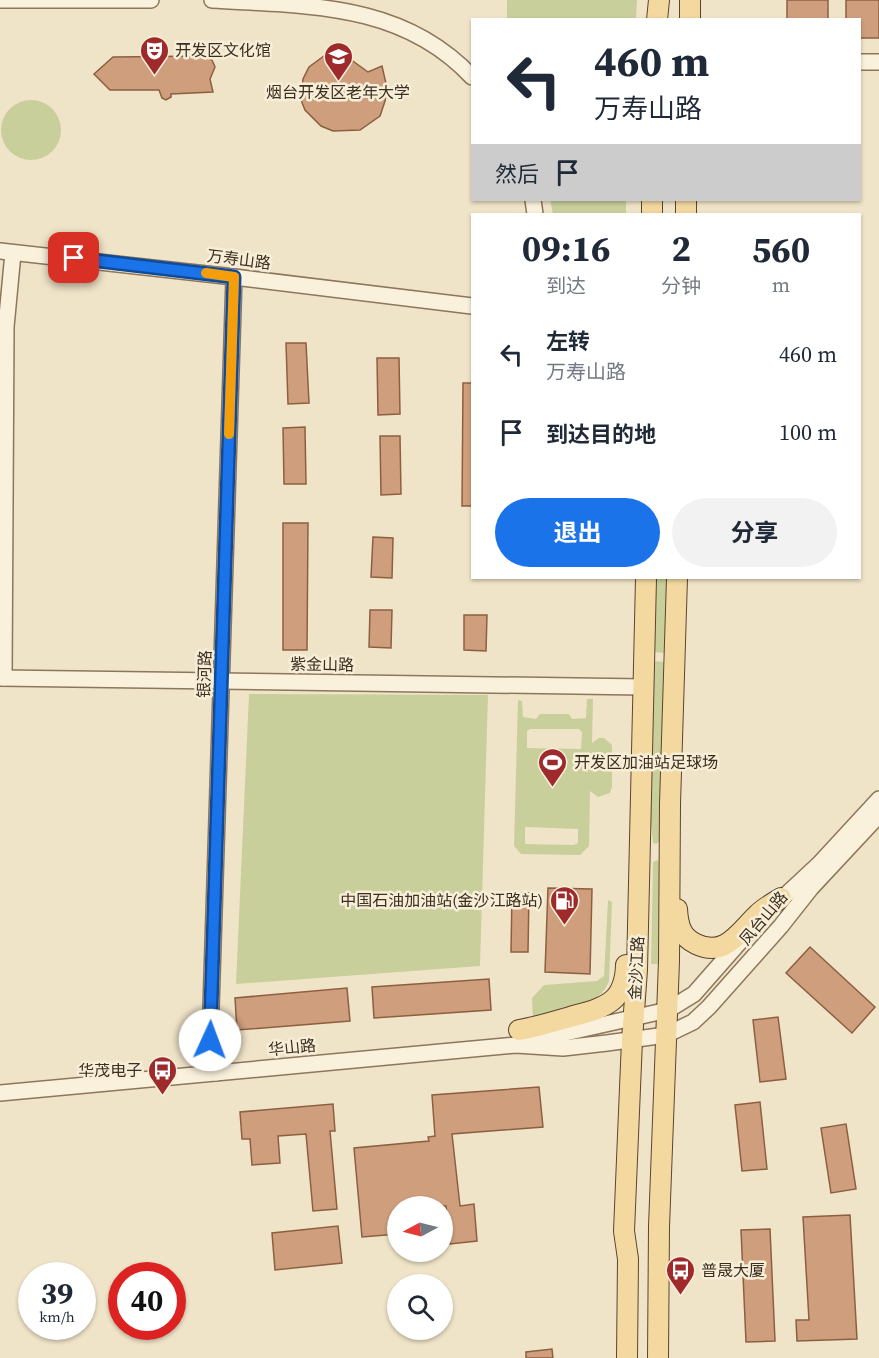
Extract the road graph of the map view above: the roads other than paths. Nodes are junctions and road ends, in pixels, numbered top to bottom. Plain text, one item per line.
1 (0, 0) edge
2 (151, 0) edge
3 (212, 0) edge
4 (659, 0) edge
5 (690, 0) edge
6 (329, 4) edge
7 (657, 18) edge
8 (690, 18) edge
9 (861, 62) edge
10 (879, 62) edge
11 (471, 76) edge
12 (7, 252) edge
13 (234, 277) junction
14 (471, 306) edge
15 (646, 579) edge
16 (677, 579) edge
17 (2, 678) edge
18 (222, 679) junction
19 (643, 687) junction
20 (879, 799) edge
21 (879, 815) edge
22 (672, 861) junction
23 (639, 883) junction
24 (781, 898) junction
25 (668, 1010) junction
26 (633, 1018) junction
27 (666, 1035) junction
28 (518, 1037) junction
29 (632, 1040) junction
30 (216, 1073) junction
31 (0, 1093) edge
32 (627, 1358) edge
33 (658, 1358) edge

1 - 2 street
3 - 6 street
4 - 7 main road
5 - 8 main road
6 - 11 street
9 - 10 street
12 - 13 street, 万寿山路
12 - 17 street
13 - 14 street, 万寿山路
13 - 18 street, 银河路
15 - 19 main road, 金沙江路
16 - 22 main road, 金沙江路
17 - 18 street, 紫金山路
18 - 19 street, 紫金山路
18 - 30 street, 银河路
19 - 23 main road, 金沙江路
20 - 24 street, 凤台山路
21 - 27 street, 凤台山路
22 - 24 main road
22 - 25 main road, 金沙江路
23 - 26 main road, 金沙江路
23 - 28 main road
24 - 25 street, 凤台山路
25 - 26 street, 凤台山路
25 - 27 main road, 金沙江路
26 - 28 street, 凤台山路
26 - 29 main road, 金沙江路
27 - 29 street, 凤台山路
27 - 33 main road, 金沙江路
28 - 29 street, 凤台山路
28 - 30 street, 华山路
29 - 32 main road, 金沙江路
30 - 31 street, 华山路

